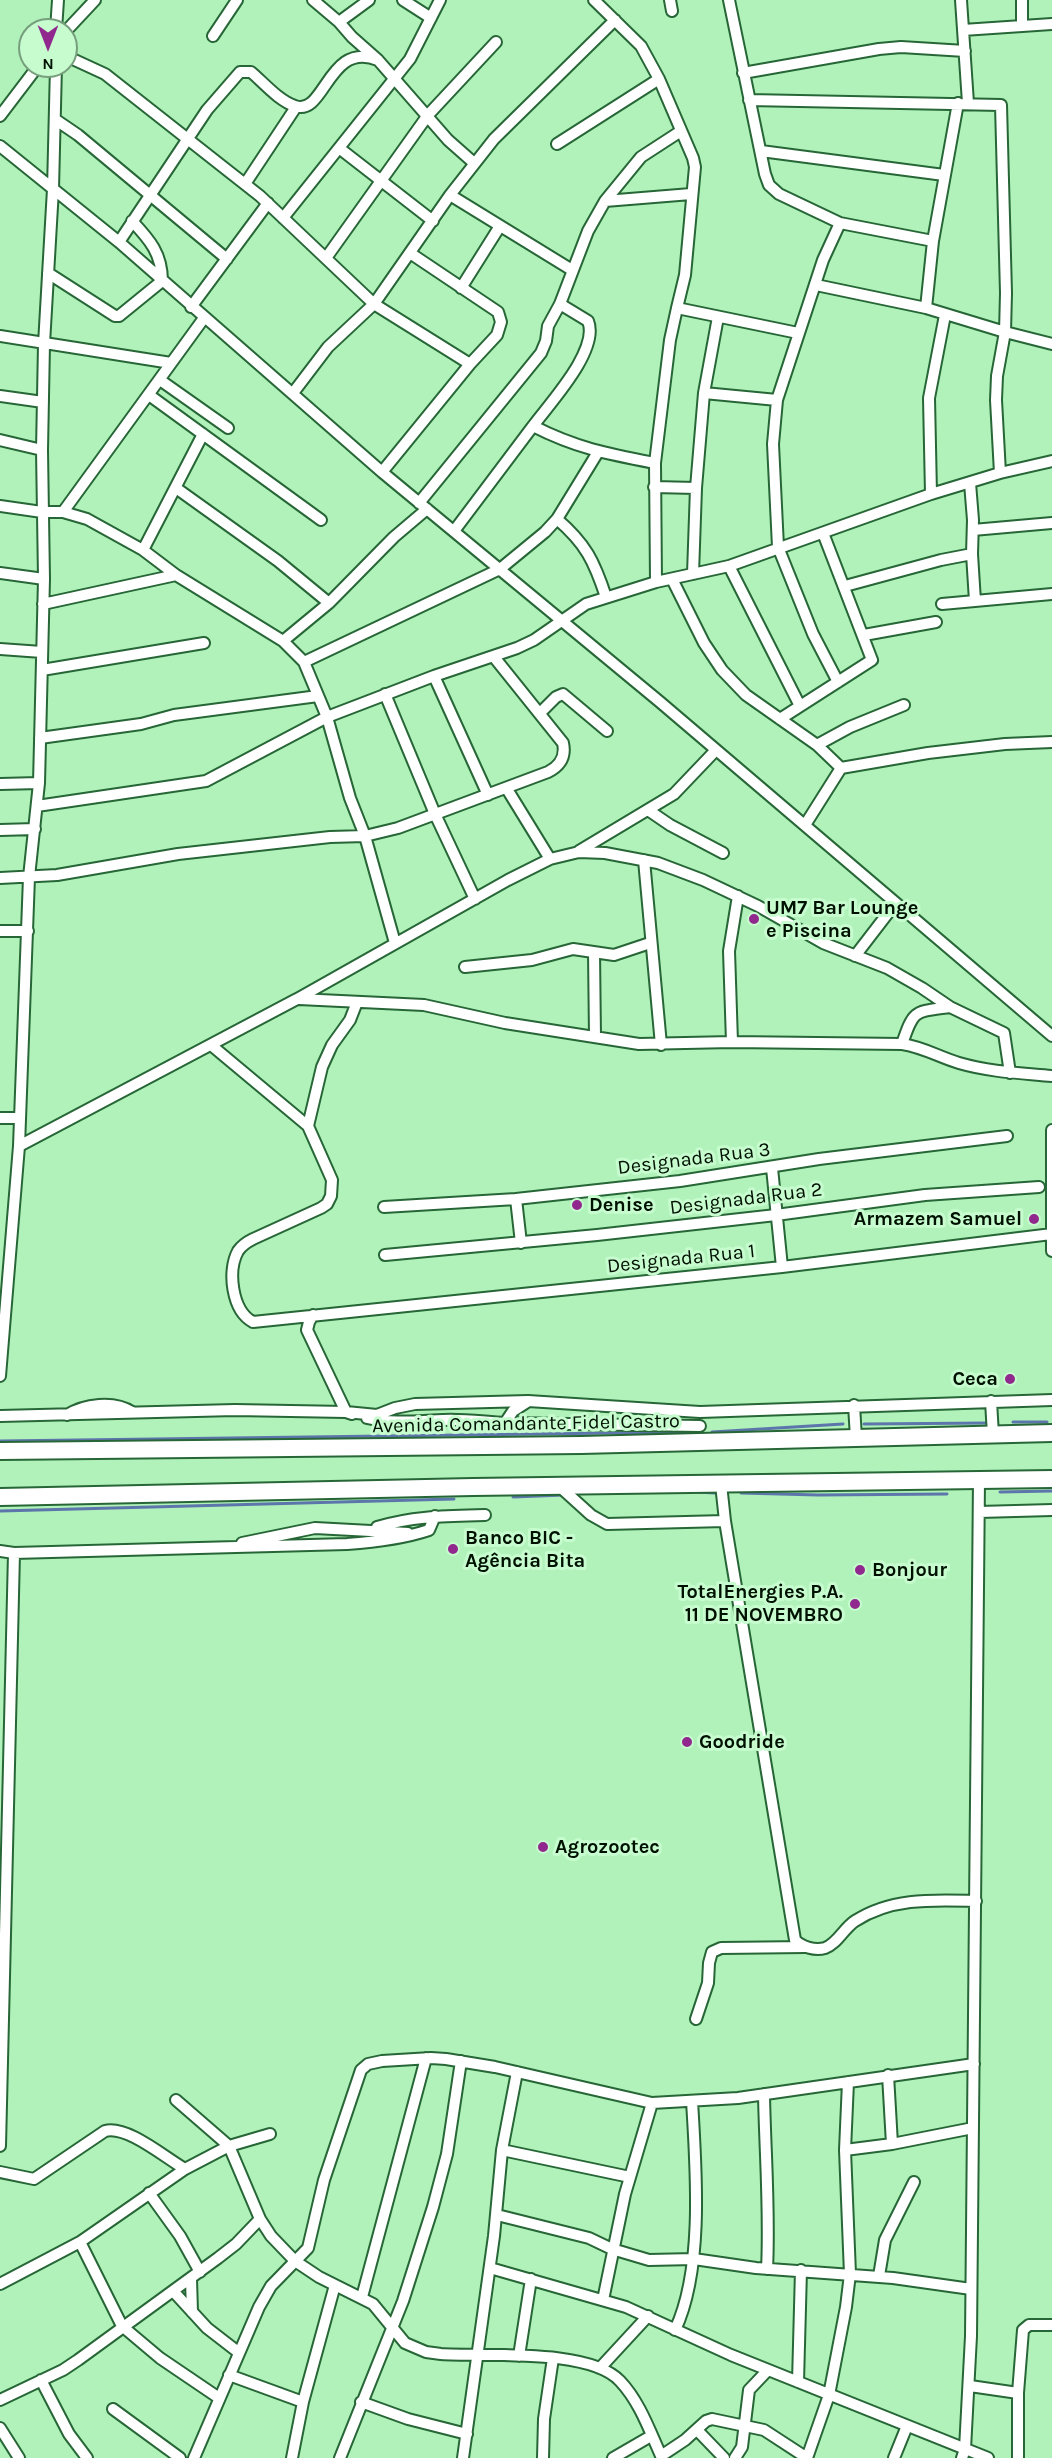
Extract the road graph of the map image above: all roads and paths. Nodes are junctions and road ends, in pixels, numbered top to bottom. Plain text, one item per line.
1 (58, 0) edge
2 (95, 0) edge
3 (237, 0) edge
4 (313, 0) edge
5 (369, 0) edge
6 (403, 0) edge
7 (440, 0) edge
8 (594, 0) edge
9 (729, 0) edge
10 (961, 0) edge
11 (1022, 0) edge
12 (57, 18) edge
13 (78, 18) edge
14 (431, 18) junction
15 (615, 20) junction
16 (339, 22) junction
17 (1052, 24) edge
18 (1022, 25) junction
19 (963, 30) junction
20 (213, 36) dead end
21 (352, 37) junction
22 (496, 42) dead end
23 (965, 51) junction
24 (345, 60) junction
25 (378, 60) junction
26 (78, 62) edge
27 (742, 73) junction
28 (29, 78) edge
29 (56, 78) edge
30 (396, 79) junction
31 (659, 79) junction
32 (749, 100) junction
33 (963, 103) junction
34 (296, 107) junction
35 (428, 115) junction
36 (0, 116) edge
37 (56, 120) junction
38 (681, 131) junction
39 (188, 139) junction
40 (557, 144) dead end
41 (0, 146) edge
42 (339, 148) junction
43 (760, 151) junction
44 (474, 163) junction
45 (944, 175) junction
46 (381, 180) junction
47 (245, 184) junction
48 (53, 189) junction
49 (691, 194) junction
50 (149, 195) junction
51 (450, 195) junction
52 (605, 201) junction
53 (268, 203) junction
54 (283, 218) junction
55 (132, 221) junction
56 (433, 221) junction
57 (840, 223) junction
58 (500, 226) junction
59 (933, 241) junction
60 (119, 242) junction
61 (410, 253) junction
62 (326, 258) junction
63 (227, 259) junction
64 (572, 270) junction
65 (48, 273) junction
66 (162, 281) junction
67 (816, 285) junction
68 (461, 288) junction
69 (375, 304) junction
70 (560, 304) junction
71 (191, 307) junction
72 (677, 308) junction
73 (926, 308) junction
74 (945, 315) junction
75 (718, 317) junction
76 (204, 318) junction
77 (1005, 332) junction
78 (798, 333) junction
79 (0, 336) edge
80 (44, 344) junction
81 (1052, 344) edge
82 (171, 363) junction
83 (470, 364) junction
84 (160, 380) junction
85 (293, 393) junction
86 (704, 393) junction
87 (180, 394) junction
88 (149, 395) junction
89 (0, 396) edge
90 (777, 400) junction
91 (43, 402) junction
92 (169, 409) junction
93 (533, 426) junction
94 (228, 428) dead end
95 (203, 434) junction
96 (0, 440) edge
97 (42, 450) junction
98 (598, 452) junction
99 (1052, 461) edge
100 (655, 463) junction
101 (382, 471) junction
102 (1000, 473) junction
103 (969, 483) junction
104 (654, 487) junction
105 (176, 488) junction
106 (696, 488) junction
107 (931, 494) junction
108 (0, 506) edge
109 (423, 506) junction
110 (42, 512) junction
111 (63, 512) junction
112 (556, 519) junction
113 (321, 520) dead end
114 (1052, 523) edge
115 (973, 530) junction
116 (454, 531) junction
117 (823, 533) junction
118 (778, 547) junction
119 (142, 550) junction
120 (972, 554) junction
121 (729, 566) junction
122 (501, 569) junction
123 (0, 573) edge
124 (693, 574) junction
125 (176, 575) junction
126 (44, 579) junction
127 (672, 579) junction
128 (656, 582) junction
129 (845, 586) junction
130 (1052, 594) edge
131 (606, 597) junction
132 (975, 601) junction
133 (43, 603) junction
134 (329, 603) junction
135 (942, 604) dead end
136 (562, 620) junction
137 (936, 621) dead end
138 (864, 635) junction
139 (283, 641) junction
140 (204, 643) dead end
141 (0, 649) edge
142 (42, 652) junction
143 (494, 657) junction
144 (304, 663) junction
145 (42, 670) junction
146 (434, 676) junction
147 (838, 682) junction
148 (385, 694) junction
149 (318, 696) junction
150 (904, 705) dead end
151 (800, 706) junction
152 (540, 713) junction
153 (327, 717) junction
154 (780, 720) junction
155 (607, 730) dead end
156 (40, 738) junction
157 (1052, 742) edge
158 (817, 745) junction
159 (716, 750) junction
160 (841, 768) junction
161 (39, 783) junction
162 (0, 784) edge
163 (507, 789) junction
164 (488, 795) junction
165 (37, 806) junction
166 (648, 810) junction
167 (435, 814) junction
168 (805, 825) junction
169 (35, 829) junction
170 (0, 830) edge
171 (365, 836) junction
172 (579, 852) junction
173 (723, 853) dead end
174 (550, 859) junction
175 (644, 860) junction
176 (29, 877) junction
177 (0, 878) edge
178 (738, 896) junction
179 (475, 898) junction
180 (895, 904) junction
181 (0, 931) edge
182 (28, 931) junction
183 (650, 942) junction
184 (395, 943) junction
185 (594, 952) junction
186 (855, 956) junction
187 (465, 967) dead end
188 (297, 999) junction
189 (357, 1002) junction
190 (950, 1007) junction
191 (1052, 1036) edge
192 (596, 1037) junction
193 (732, 1042) junction
194 (902, 1044) junction
195 (211, 1045) junction
196 (662, 1045) junction
197 (1010, 1073) junction
198 (1052, 1076) edge
199 (0, 1118) edge
200 (20, 1118) junction
201 (308, 1126) junction
202 (1052, 1130) edge
203 (1007, 1136) dead end
204 (19, 1146) junction
205 (772, 1168) junction
206 (1039, 1187) dead end
207 (516, 1198) junction
208 (384, 1207) dead end
209 (776, 1215) junction
210 (1052, 1234) edge
211 (521, 1243) junction
212 (1052, 1251) edge
213 (385, 1255) dead end
214 (782, 1267) junction
215 (314, 1315) junction
216 (2, 1321) edge
217 (0, 1376) edge
218 (1052, 1400) edge
219 (528, 1401) junction
220 (991, 1401) junction
221 (415, 1404) junction
222 (854, 1405) junction
223 (346, 1412) junction
224 (699, 1412) junction
225 (0, 1416) edge
226 (456, 1420) junction
227 (506, 1423) junction
228 (1052, 1433) edge
229 (701, 1434) junction
230 (993, 1435) junction
231 (856, 1438) junction
232 (0, 1451) edge
233 (1052, 1479) edge
234 (979, 1480) junction
235 (721, 1484) junction
236 (559, 1486) junction
237 (0, 1497) edge
238 (1052, 1510) edge
239 (979, 1512) junction
240 (485, 1515) dead end
241 (435, 1516) junction
242 (725, 1521) junction
243 (371, 1529) junction
244 (417, 1534) junction
245 (225, 1548) junction
246 (0, 1551) edge
247 (14, 1553) junction
248 (976, 1901) junction
249 (805, 1947) junction
250 (696, 2019) dead end
251 (426, 2058) junction
252 (461, 2061) junction
253 (975, 2064) junction
254 (517, 2072) junction
255 (888, 2076) junction
256 (848, 2082) junction
257 (764, 2094) junction
258 (176, 2100) dead end
259 (692, 2101) junction
260 (652, 2103) junction
261 (974, 2128) junction
262 (270, 2134) dead end
263 (892, 2144) junction
264 (0, 2146) edge
265 (229, 2146) junction
266 (502, 2151) junction
267 (846, 2151) junction
268 (185, 2169) junction
269 (0, 2172) edge
270 (630, 2177) junction
271 (914, 2182) dead end
272 (148, 2193) junction
273 (497, 2215) junction
274 (260, 2219) junction
275 (80, 2241) junction
276 (612, 2249) junction
277 (693, 2259) junction
278 (295, 2261) junction
279 (489, 2268) junction
280 (767, 2269) junction
281 (801, 2270) junction
282 (850, 2274) junction
283 (195, 2275) junction
284 (879, 2276) junction
285 (531, 2279) junction
286 (0, 2284) edge
287 (334, 2285) junction
288 (971, 2289) junction
289 (174, 2292) junction
290 (362, 2297) junction
291 (603, 2300) junction
292 (192, 2312) junction
293 (648, 2316) junction
294 (1052, 2325) edge
295 (122, 2326) junction
296 (391, 2327) junction
297 (675, 2330) junction
298 (238, 2352) junction
299 (519, 2356) junction
300 (478, 2357) junction
301 (553, 2358) junction
302 (600, 2368) junction
303 (768, 2370) junction
304 (228, 2374) junction
305 (41, 2380) junction
306 (798, 2382) junction
307 (969, 2386) junction
308 (1018, 2393) junction
309 (829, 2395) junction
310 (219, 2398) junction
311 (0, 2400) edge
312 (303, 2402) junction
313 (361, 2402) junction
314 (113, 2409) dead end
315 (908, 2426) junction
316 (746, 2427) junction
317 (0, 2428) edge
318 (696, 2430) junction
319 (467, 2434) junction
320 (651, 2436) junction
321 (964, 2454) edge
322 (661, 2457) edge
323 (19, 2458) edge
324 (87, 2458) edge
325 (180, 2458) edge
326 (194, 2458) edge
327 (292, 2458) edge
328 (340, 2458) edge
329 (463, 2458) edge
330 (543, 2458) edge
331 (613, 2458) edge
332 (724, 2458) edge
333 (735, 2458) edge
334 (807, 2458) edge
335 (894, 2458) edge
336 (988, 2458) edge
337 (1018, 2458) edge

1 - 12 street
2 - 13 street
3 - 20 street
4 - 16 street
5 - 16 street
6 - 14 street
7 - 14 street
8 - 15 street
9 - 27 street
10 - 19 street
11 - 18 street
14 - 30 street
15 - 31 street
15 - 44 street
16 - 21 street
17 - 18 street
18 - 19 street
19 - 23 street
21 - 24 street
21 - 25 street
22 - 35 street
23 - 27 street
23 - 33 street
24 - 25 street
24 - 34 street
25 - 30 street
26 - 39 street
27 - 32 street
28 - 36 street
29 - 37 street
30 - 35 street
30 - 42 street
31 - 38 street
31 - 40 street
32 - 33 street
32 - 43 street
33 - 45 street
33 - 77 street
34 - 39 street
34 - 47 street
35 - 44 street
35 - 46 street
37 - 48 street
37 - 50 street
38 - 49 street
38 - 52 street
39 - 47 street
39 - 50 street
41 - 48 street
42 - 46 street
42 - 54 street
43 - 45 street
43 - 57 street
44 - 51 street
45 - 59 street
46 - 56 street
46 - 62 street
47 - 53 street
48 - 60 street
48 - 65 street
49 - 52 street
49 - 72 street
50 - 55 street
50 - 63 street
51 - 56 street
51 - 58 street
52 - 64 street
53 - 54 street
53 - 63 street
54 - 62 street
55 - 60 street
55 - 66 street
56 - 61 street
57 - 59 street
57 - 67 street
58 - 64 street
58 - 68 street
59 - 73 street
60 - 66 street
61 - 68 street
61 - 69 street
62 - 69 street
63 - 71 street
64 - 70 street
65 - 66 street
65 - 80 street
66 - 71 street
67 - 73 street
67 - 78 street
68 - 83 street
69 - 83 street
69 - 85 street
70 - 93 street
70 - 109 street
71 - 76 street
72 - 75 street
72 - 100 street
73 - 74 street
74 - 77 street
74 - 107 street
75 - 78 street
75 - 86 street
76 - 82 street
76 - 85 street
77 - 81 street
77 - 102 street
78 - 90 street
79 - 80 street
80 - 82 street
80 - 91 street
82 - 84 street
83 - 101 street
84 - 87 street
84 - 88 street
85 - 101 street
86 - 90 street
86 - 106 street
87 - 92 street
87 - 94 street
88 - 92 street
88 - 111 street
89 - 91 street
90 - 118 street
91 - 97 street
92 - 95 street
93 - 98 street
93 - 116 street
95 - 105 street
95 - 113 street
96 - 97 street
97 - 110 street
98 - 100 street
98 - 112 street
99 - 102 street
100 - 104 street
101 - 109 street
102 - 103 street
103 - 107 street
103 - 115 street
104 - 106 street
104 - 128 street
105 - 119 street
105 - 134 street
106 - 124 street
107 - 117 street
108 - 110 street
109 - 116 street
109 - 134 street
110 - 111 street
110 - 126 street
111 - 119 street
112 - 122 street
112 - 131 street
114 - 115 street
115 - 120 street
116 - 122 street
117 - 118 street
117 - 129 street
118 - 121 street
118 - 147 street
119 - 125 street
120 - 129 street
120 - 132 street
121 - 124 street
121 - 151 street
122 - 136 street
122 - 144 street
123 - 126 street
124 - 127 street
125 - 133 street
125 - 139 street
126 - 133 street
127 - 128 street
127 - 154 street
128 - 131 street
129 - 138 street
130 - 132 street
131 - 136 street
132 - 135 street
133 - 142 street
134 - 139 street
136 - 143 street
136 - 159 street
137 - 138 street
138 - 147 street
139 - 144 street
140 - 145 street
141 - 142 street
142 - 145 street
143 - 146 street
143 - 152 street
144 - 149 street
145 - 156 street
146 - 148 street
146 - 164 street
147 - 151 street
148 - 153 street
148 - 167 street
149 - 153 street
149 - 156 street
150 - 158 street
151 - 154 street
152 - 155 street
152 - 163 street
153 - 165 street
153 - 171 street
154 - 158 street
156 - 161 street
157 - 160 street
158 - 160 street
159 - 166 street
159 - 168 street
160 - 168 street
161 - 162 street
161 - 165 street
163 - 164 street
163 - 174 street
164 - 167 street
165 - 169 street
166 - 172 street
166 - 173 street
167 - 171 street
167 - 179 street
168 - 180 street
169 - 170 street
169 - 176 street
171 - 176 street
171 - 184 street
172 - 174 street
172 - 175 street
174 - 179 street
175 - 178 street
175 - 183 street
176 - 177 street
176 - 182 street
178 - 186 street
178 - 193 street
179 - 184 street
180 - 186 street
180 - 191 street
181 - 182 street
182 - 200 street
183 - 185 street
183 - 196 street
184 - 188 street
185 - 187 street
185 - 192 street
186 - 190 street
188 - 189 street
188 - 195 street
189 - 192 street
189 - 201 street
190 - 194 street
190 - 197 street
192 - 196 street
193 - 194 street
193 - 196 street
194 - 197 street
195 - 201 street
195 - 204 street
197 - 198 street
199 - 200 street
200 - 204 street
201 - 215 street, Designada Rua 1
202 - 210 street
203 - 205 street, Designada Rua 3
204 - 216 street
205 - 207 street, Designada Rua 3
205 - 209 street
206 - 209 street, Designada Rua 2
207 - 208 street, Designada Rua 3
207 - 211 street
209 - 211 street, Designada Rua 2
209 - 214 street
210 - 212 street
210 - 214 street, Designada Rua 1
211 - 213 street, Designada Rua 2
214 - 215 street, Designada Rua 1
215 - 223 street
216 - 217 street
218 - 220 street
219 - 221 street
219 - 224 street
219 - 227 street
220 - 222 street
220 - 230 street
221 - 223 street
221 - 226 street
222 - 224 street
222 - 231 street
223 - 225 street
223 - 226 street
224 - 229 street
226 - 227 street
227 - 229 street
228 - 230 highway, Avenida Comandante Fidel Castro
229 - 231 highway, Avenida Comandante Fidel Castro
229 - 232 highway, Avenida Comandante Fidel Castro
230 - 231 highway, Avenida Comandante Fidel Castro
233 - 234 highway
234 - 235 highway
234 - 239 street
235 - 236 highway
235 - 242 street
236 - 237 highway
236 - 242 street
238 - 239 street
239 - 248 street
240 - 241 street
241 - 243 street
241 - 244 street
242 - 249 street
243 - 244 street
243 - 245 street
244 - 245 street
245 - 247 street
246 - 247 street
247 - 264 street
248 - 249 street
248 - 253 street
249 - 250 street
251 - 252 street
251 - 278 street
251 - 290 street
252 - 254 street
252 - 296 street
253 - 255 street
253 - 261 street
254 - 260 street
254 - 266 street
255 - 256 street
255 - 263 street
256 - 257 street
256 - 267 street
257 - 259 street
257 - 280 street
258 - 265 street
259 - 260 street
259 - 277 street
260 - 270 street
261 - 263 street
261 - 288 street
262 - 265 street
263 - 267 street
265 - 268 street
265 - 274 street
266 - 270 street
266 - 273 street
267 - 282 street
268 - 269 street
268 - 272 street
270 - 276 street
271 - 284 street
272 - 275 street
272 - 283 street
273 - 276 street
273 - 279 street
274 - 278 street
274 - 283 street
275 - 286 street
275 - 295 street
276 - 277 street
276 - 291 street
277 - 280 street
277 - 297 street
278 - 287 street
278 - 298 street
279 - 285 street
279 - 300 street
280 - 281 street
281 - 282 street
281 - 306 street
282 - 284 street
282 - 309 street
283 - 289 street
283 - 292 street
284 - 288 street
285 - 291 street
285 - 299 street
287 - 290 street
287 - 312 street
288 - 307 street
289 - 292 street
289 - 295 street
290 - 296 street
291 - 293 street
292 - 298 street
293 - 297 street
293 - 302 street
294 - 308 street
295 - 305 street
295 - 310 street
296 - 300 street
296 - 313 street
297 - 303 street
298 - 304 street
299 - 300 street
299 - 301 street
300 - 319 street
301 - 302 street
301 - 330 street
302 - 320 street
303 - 306 street
303 - 316 street
304 - 310 street
304 - 312 street
305 - 311 street
305 - 324 street
306 - 309 street
307 - 308 street
307 - 321 street
308 - 337 street
309 - 315 street
309 - 334 street
310 - 326 street
312 - 327 street
313 - 319 street
313 - 328 street
314 - 325 street
315 - 321 street
315 - 335 street
316 - 318 street
316 - 333 street
316 - 334 street
317 - 323 street
318 - 322 street
318 - 332 street
319 - 329 street
320 - 322 street
320 - 331 street
321 - 336 street

